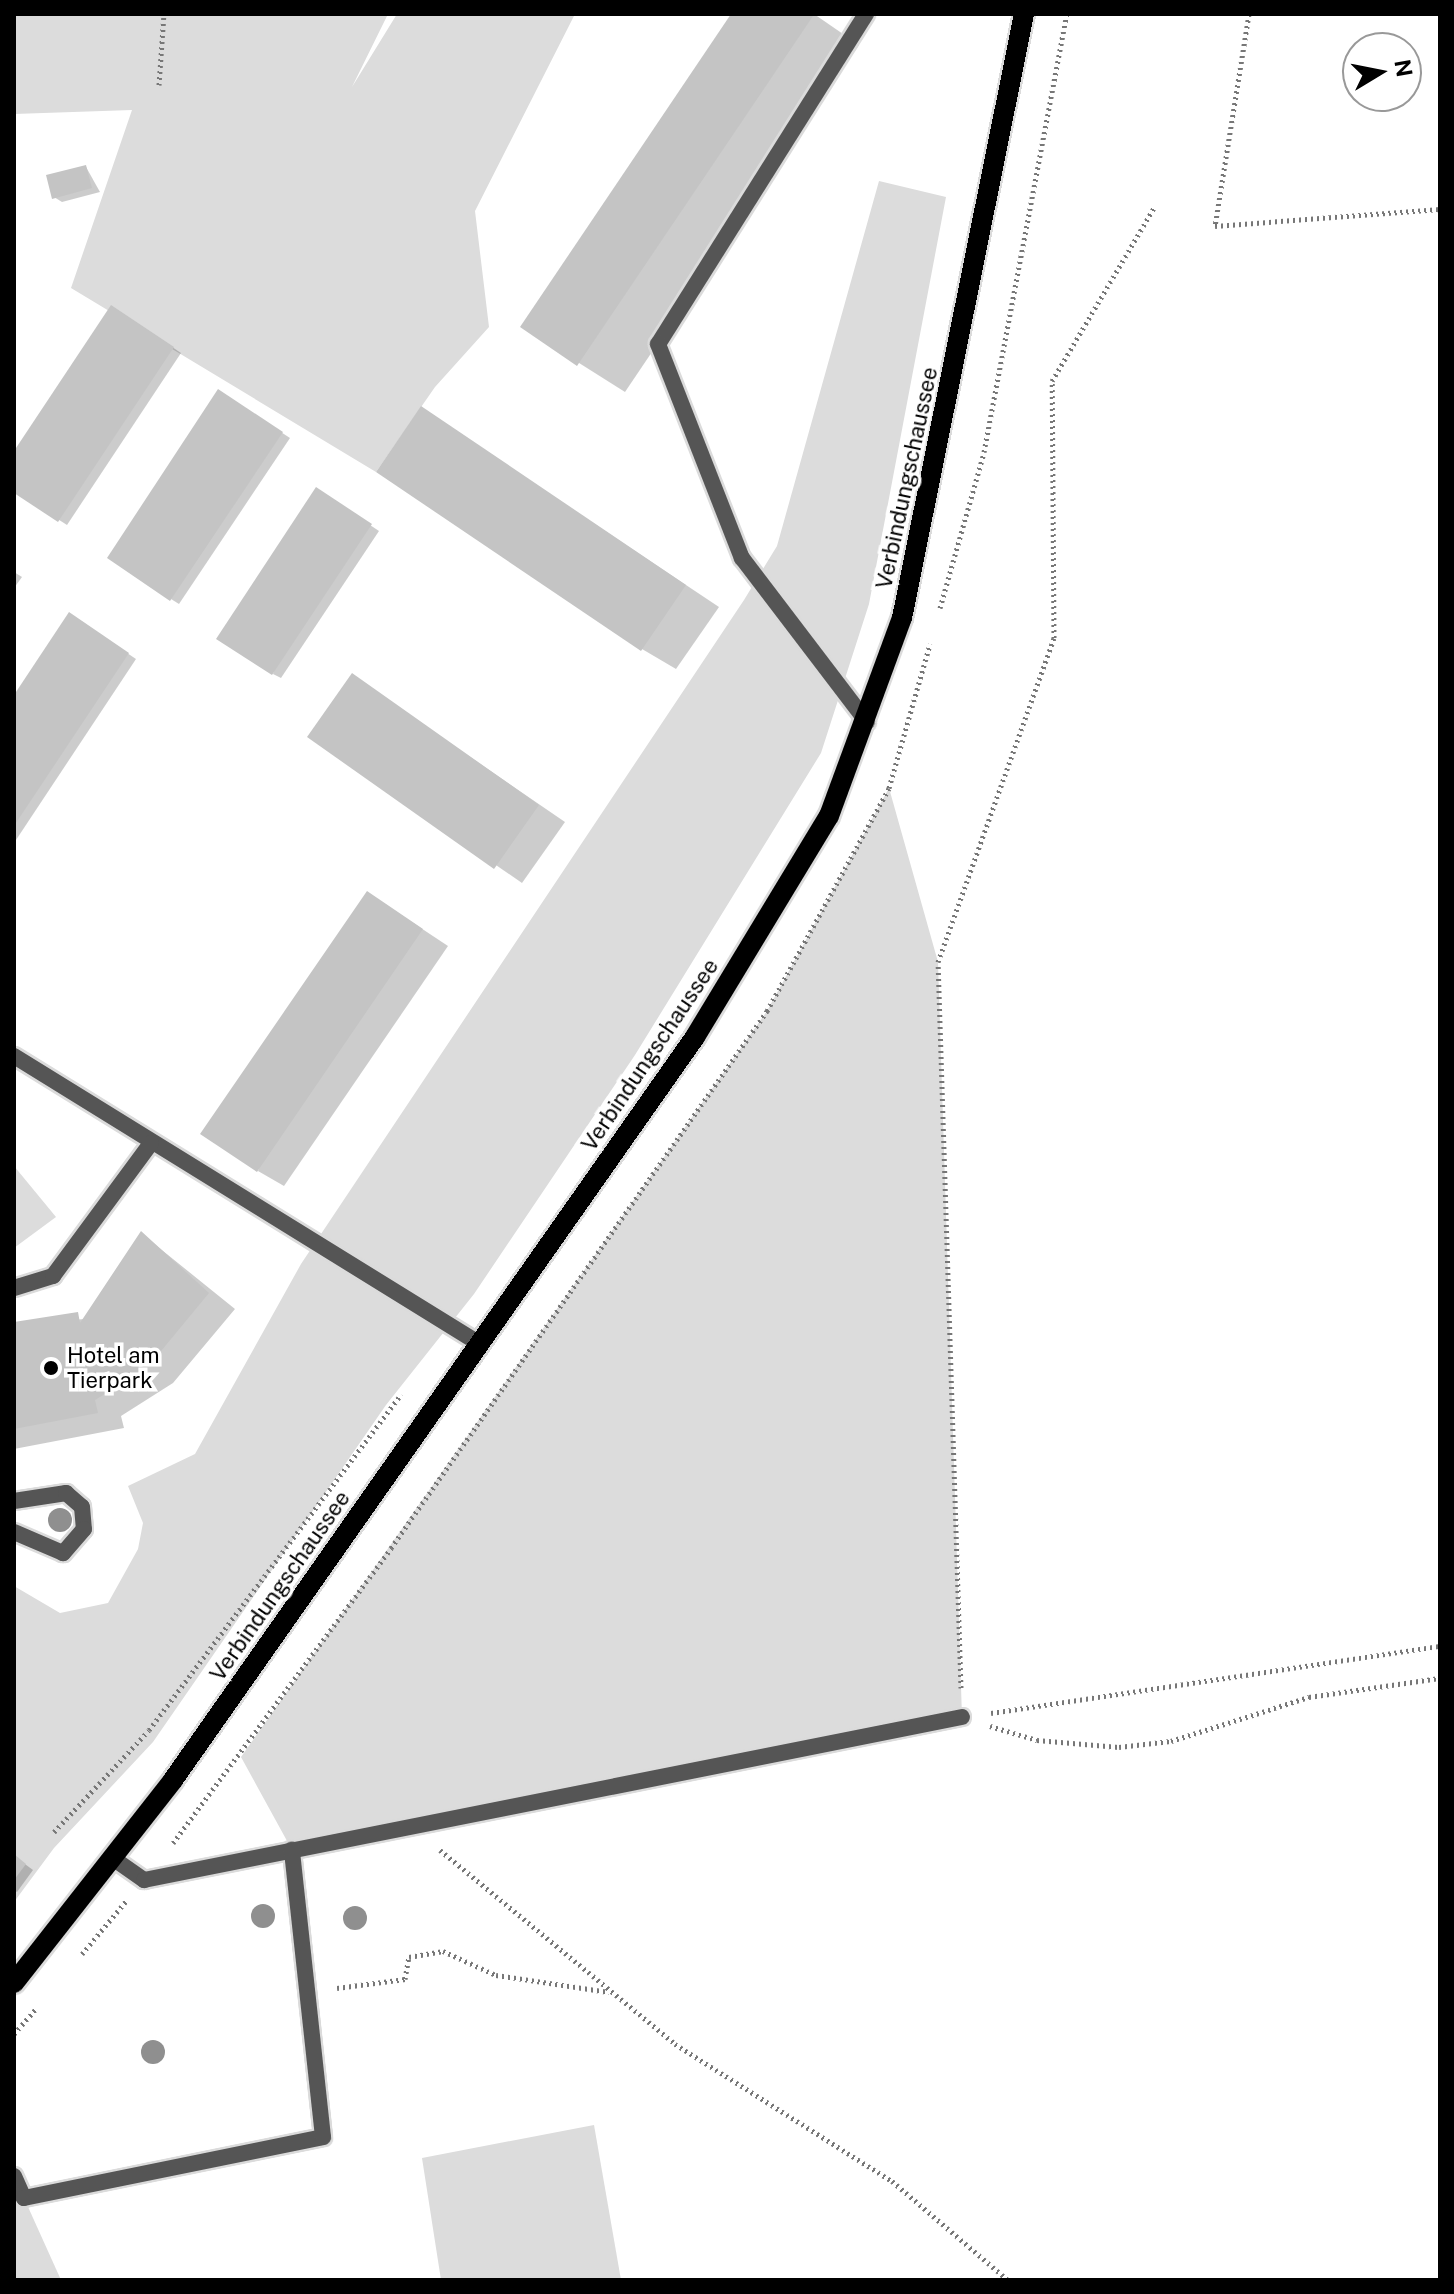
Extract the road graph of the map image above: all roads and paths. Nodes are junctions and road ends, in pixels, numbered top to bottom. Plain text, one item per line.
1 (164, 14) edge
2 (866, 14) edge
3 (1024, 14) edge
4 (1249, 14) edge
5 (159, 85) dead end
6 (1155, 206) dead end
7 (1440, 209) edge
8 (867, 722) junction
9 (14, 1056) edge
10 (151, 1143) junction
11 (14, 1288) edge
12 (480, 1344) junction
13 (405, 1389) dead end
14 (14, 1501) edge
15 (14, 1532) edge
16 (1440, 1646) edge
17 (1440, 1678) edge
18 (962, 1717) junction
19 (411, 1826) junction
20 (54, 1832) dead end
21 (292, 1850) junction
22 (114, 1859) junction
23 (14, 1983) edge
24 (307, 1991) junction
25 (610, 1992) junction
26 (14, 2176) edge
27 (19, 2203) edge
28 (1008, 2280) edge

1 - 5 path
2 - 8 street
3 - 8 main road, Verbindungschaussee
4 - 7 path
6 - 18 path
8 - 12 main road, Verbindungschaussee
9 - 10 street
10 - 11 street
10 - 12 street
12 - 22 main road, Verbindungschaussee
13 - 20 path
14 - 15 street
16 - 18 path
17 - 18 path
18 - 19 street
19 - 21 street
19 - 25 path
21 - 22 street
21 - 24 street
22 - 23 main road, Verbindungschaussee
24 - 25 path
24 - 27 street
25 - 28 path
26 - 27 street

